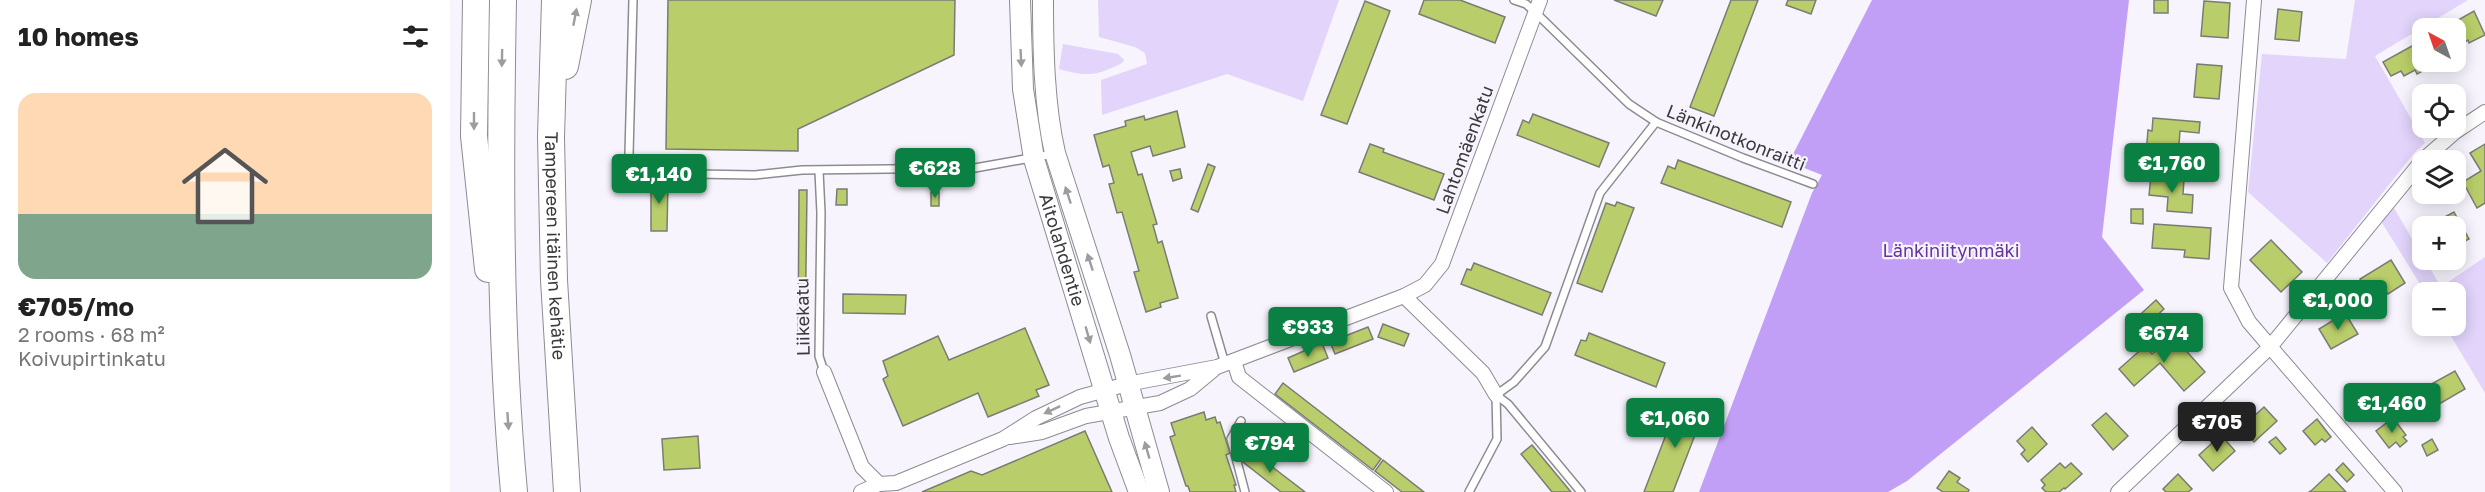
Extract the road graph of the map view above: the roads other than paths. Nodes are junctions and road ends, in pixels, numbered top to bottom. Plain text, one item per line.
1 (476, 0) edge
2 (503, 0) edge
3 (555, 0) edge
4 (578, 0) edge
5 (633, 0) edge
6 (1020, 0) edge
7 (1043, 0) edge
8 (1514, 0) edge
9 (2254, 0) edge
10 (1537, 6) edge
11 (2485, 112) edge
12 (1656, 122) junction
13 (551, 137) junction
14 (2435, 150) edge
15 (1055, 153) junction
16 (1034, 159) junction
17 (819, 171) junction
18 (2412, 174) edge
19 (1813, 184) dead end
20 (1404, 296) junction
21 (1211, 316) dead end
22 (2270, 347) junction
23 (1225, 364) junction
24 (824, 372) joint
25 (506, 381) junction
26 (1127, 384) junction
27 (1104, 390) junction
28 (1496, 395) junction
29 (1134, 408) junction
30 (1111, 411) junction
31 (1241, 421) dead end
32 (1003, 439) junction
33 (878, 488) edge
34 (2389, 490) edge
35 (514, 492) edge
36 (567, 492) edge
37 (861, 492) edge
38 (1139, 492) edge
39 (1159, 492) edge
40 (1245, 492) edge
41 (1386, 492) edge
42 (1468, 492) edge
43 (1581, 492) edge
44 (2118, 492) edge

1 -> 25 highway
2 -> 25 highway
3 - 13 highway, Tampereen itäinen kehätie
13 -> 4 highway
5 - 17 lane
6 -> 16 main road, Aitolahdentie
7 - 15 main road, Aitolahdentie
8 - 10 lane, Länkinotkonraitti
9 - 22 street
10 - 12 lane, Länkinotkonraitti
10 - 20 street, Lahtomäenkatu
11 - 14 street
12 - 19 lane, Länkinotkonraitti
12 - 28 lane
13 - 36 highway, Tampereen itäinen kehätie
15 - 16 lane
26 -> 15 main road, Aitolahdentie
16 - 17 lane
16 -> 27 main road, Aitolahdentie
17 - 24 lane, Liikekatu
18 - 22 street
20 - 23 street, Lahtomäenkatu
20 - 28 street
21 - 23 lane
22 - 34 street
22 - 44 street
23 -> 26 street
23 - 29 street
23 - 41 street
24 - 33 street, Liikekatu
25 -> 35 highway
26 - 27 street
26 - 29 main road, Aitolahdentie
27 - 30 main road, Aitolahdentie
27 -> 32 street
28 - 42 lane
28 - 43 lane
29 - 30 street
39 -> 29 main road, Aitolahdentie
30 - 32 street
30 - 38 main road, Aitolahdentie
31 - 40 lane
32 - 33 street
33 - 37 street

